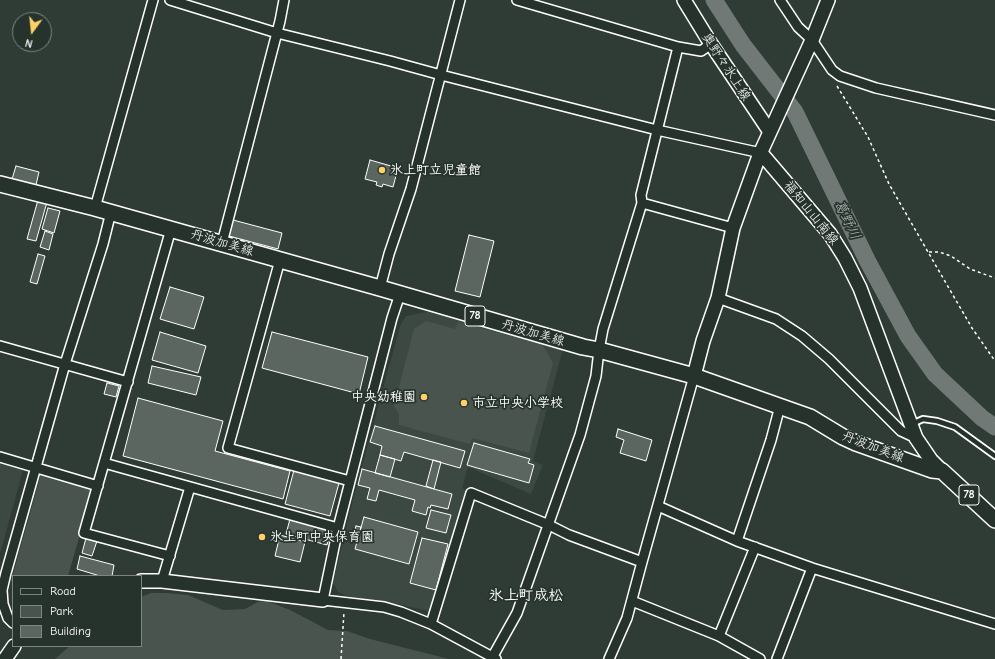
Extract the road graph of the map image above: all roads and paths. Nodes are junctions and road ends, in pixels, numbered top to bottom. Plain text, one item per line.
1 (153, 0) edge
2 (170, 0) edge
3 (284, 0) edge
4 (460, 0) edge
5 (517, 0) edge
6 (684, 0) edge
7 (780, 0) edge
8 (828, 0) edge
9 (277, 33) junction
10 (810, 43) junction
11 (711, 44) junction
12 (678, 47) junction
13 (832, 70) junction
14 (441, 75) junction
15 (995, 114) edge
16 (657, 130) junction
17 (771, 130) junction
18 (761, 153) junction
19 (0, 184) edge
20 (642, 203) junction
21 (95, 208) junction
22 (110, 212) junction
23 (733, 228) junction
24 (171, 229) junction
25 (222, 243) junction
26 (928, 252) junction
27 (280, 260) junction
28 (995, 278) edge
29 (380, 288) junction
30 (400, 294) junction
31 (718, 298) junction
32 (0, 346) edge
33 (599, 350) junction
34 (995, 361) edge
35 (65, 364) junction
36 (694, 376) junction
37 (128, 382) junction
38 (780, 406) junction
39 (911, 425) junction
40 (918, 441) junction
41 (995, 456) edge
42 (0, 457) edge
43 (904, 460) junction
44 (104, 463) junction
45 (36, 468) junction
46 (942, 471) junction
47 (350, 481) junction
48 (98, 486) junction
49 (190, 487) junction
50 (658, 506) junction
51 (995, 520) edge
52 (549, 525) junction
53 (338, 528) junction
54 (737, 541) junction
55 (755, 547) junction
56 (170, 556) junction
57 (642, 562) junction
58 (812, 568) junction
59 (162, 581) junction
60 (142, 582) edge
61 (323, 600) junction
62 (632, 601) junction
63 (345, 603) junction
64 (12, 622) edge
65 (431, 624) junction
66 (995, 624) edge
67 (719, 636) junction
68 (13, 647) edge
69 (494, 658) edge
70 (5, 659) edge
71 (341, 659) edge
72 (609, 659) edge
73 (760, 659) edge
74 (777, 659) edge

1 - 21 street
2 - 9 street
3 - 9 street
4 - 14 street
5 - 12 street
6 - 11 main road, 奥野々氷上線
7 - 10 street
8 - 10 main road
9 - 14 street
9 - 25 street
10 - 13 street
10 - 17 main road
11 - 12 street
11 - 17 main road, 奥野々氷上線
12 - 16 street
13 - 15 street
13 - 26 path
14 - 16 street
14 - 29 street
16 - 18 street
16 - 20 street
17 - 18 main road
18 - 23 main road
18 - 39 main road, 福知山山南線
19 - 21 main road, 丹波加美線 / 78
20 - 23 street
20 - 33 street
21 - 22 main road, 丹波加美線 / 78
22 - 24 main road, 丹波加美線 / 78
22 - 35 street
23 - 31 main road
24 - 25 main road, 丹波加美線 / 78
24 - 37 street
25 - 27 main road, 丹波加美線 / 78
26 - 28 path
26 - 34 path
27 - 29 main road, 丹波加美線 / 78
27 - 47 street
29 - 30 main road, 丹波加美線 / 78
30 - 33 main road, 丹波加美線 / 78
30 - 47 street
31 - 36 main road
31 - 40 street
32 - 35 street
33 - 36 main road, 丹波加美線 / 78
33 - 52 street
35 - 37 street
35 - 45 street
36 - 38 main road, 丹波加美線 / 78
36 - 50 street
37 - 44 street
38 - 43 main road, 丹波加美線 / 78
38 - 54 street
39 - 40 main road, 福知山山南線
39 - 41 lane
40 - 43 main road
40 - 46 main road, 福知山山南線
42 - 45 street
43 - 46 main road, 丹波加美線 / 78
44 - 48 street
44 - 49 street
45 - 48 street
45 - 64 street
46 - 51 main road, 78
47 - 53 street
48 - 56 street
49 - 53 street
49 - 56 street
50 - 54 street
50 - 57 street
52 - 57 street
52 - 65 street
52 - 69 street
53 - 61 street
54 - 55 street
55 - 58 street
55 - 67 street
56 - 59 street
57 - 62 street
58 - 66 street
58 - 74 street
59 - 60 main road
59 - 61 main road
61 - 63 street
62 - 67 street
62 - 72 street
63 - 65 street
63 - 71 path
65 - 69 street
67 - 73 street
68 - 70 main road

